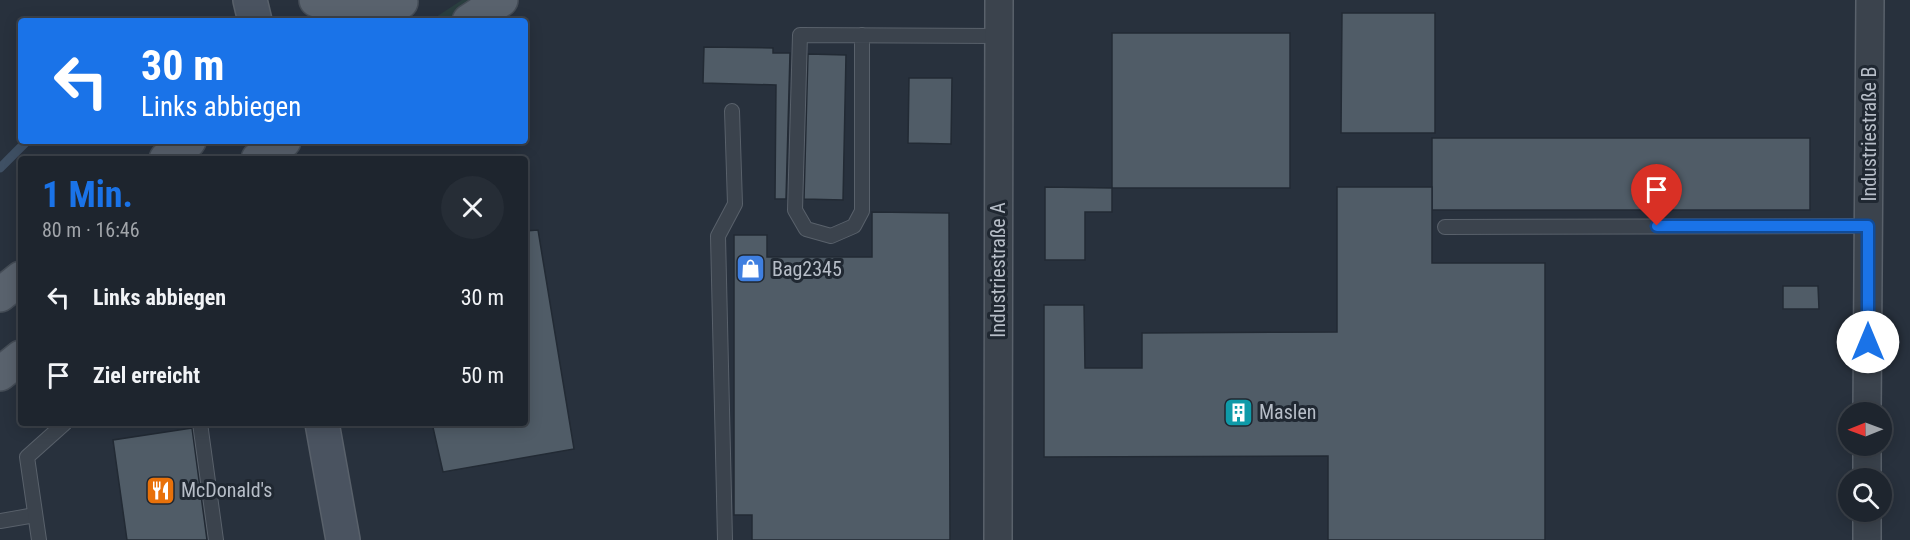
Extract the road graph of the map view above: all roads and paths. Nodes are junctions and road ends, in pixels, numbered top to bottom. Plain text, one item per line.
1 (250, 0) edge
2 (316, 0) edge
3 (501, 0) edge
4 (999, 0) edge
5 (1870, 0) edge
6 (402, 1) edge
7 (254, 18) edge
8 (373, 18) edge
9 (474, 18) edge
10 (862, 34) junction
11 (997, 36) junction
12 (732, 111) dead end
13 (185, 144) edge
14 (170, 156) edge
15 (1868, 226) junction
16 (1445, 227) dead end
17 (18, 280) edge
18 (0, 295) edge
19 (18, 359) edge
20 (0, 374) edge
21 (1867, 402) edge
22 (62, 426) edge
23 (200, 426) edge
24 (323, 426) edge
25 (35, 515) junction
26 (0, 521) edge
27 (1867, 522) edge
28 (39, 540) edge
29 (216, 540) edge
30 (343, 540) edge
31 (725, 540) edge
32 (998, 540) edge
33 (1867, 540) edge

1 - 7 main road
2 - 6 main road
3 - 9 main road
4 - 11 street, Industriestraße A
5 - 15 street, Industriestraße B
6 - 8 main road
10 - 10 lane
10 - 11 lane
11 - 32 street, Industriestraße A
12 - 31 lane
13 - 14 main road
15 - 16 lane
15 - 21 street, Industriestraße B
17 - 18 main road
19 - 20 main road
22 - 25 lane
23 - 29 lane
24 - 30 main road
25 - 26 lane
25 - 28 lane
27 - 33 street

